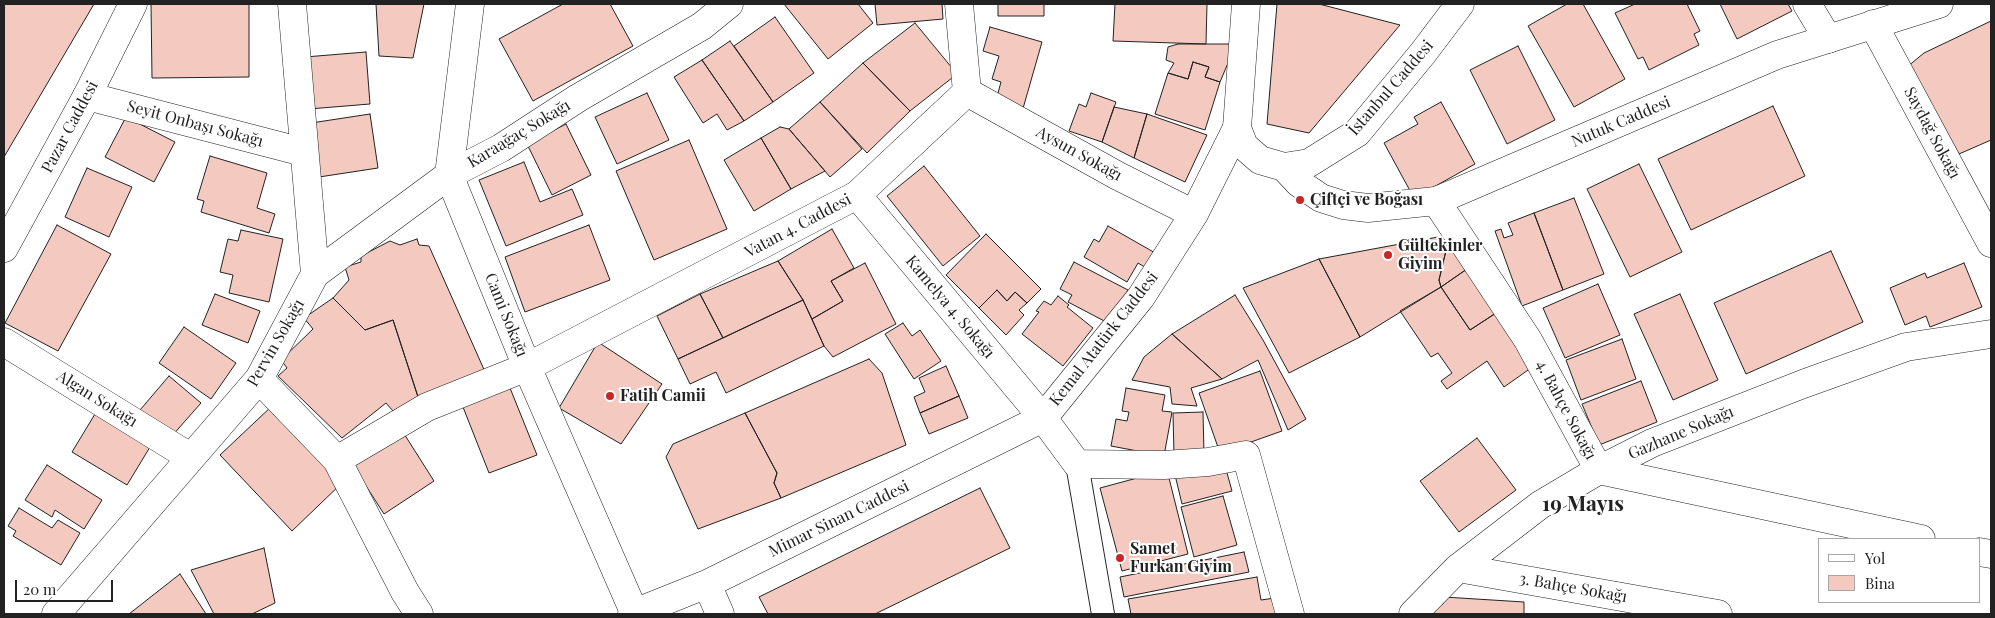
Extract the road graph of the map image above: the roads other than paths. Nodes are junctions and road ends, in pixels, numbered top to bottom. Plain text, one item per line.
1 (133, 4) edge
2 (292, 4) edge
3 (470, 4) edge
4 (729, 4) edge
5 (959, 4) edge
6 (1246, 4) edge
7 (1460, 4) edge
8 (1904, 4) edge
9 (1939, 4) edge
10 (1816, 7) edge
11 (1873, 24) junction
12 (1828, 39) junction
13 (967, 92) junction
14 (88, 96) junction
15 (1237, 128) junction
16 (303, 152) junction
17 (1284, 167) junction
18 (449, 175) junction
19 (857, 195) junction
20 (1436, 201) junction
21 (1194, 214) junction
22 (1991, 243) edge
23 (4, 248) edge
24 (315, 274) junction
25 (1991, 334) edge
26 (4, 342) edge
27 (527, 367) junction
28 (259, 379) junction
29 (1042, 418) junction
30 (190, 457) junction
31 (337, 460) junction
32 (1076, 464) junction
33 (1599, 470) junction
34 (1916, 538) edge
35 (1458, 568) junction
36 (707, 584) junction
37 (633, 613) edge
38 (56, 614) edge
39 (419, 614) edge
40 (720, 614) edge
41 (1103, 614) edge
42 (1290, 614) edge
43 (1413, 614) edge
44 (1718, 614) edge

1 - 14 street, Pazar Caddesi
2 - 16 street
3 - 18 street, Cami Sokağı
4 - 18 street, Karaağaç Sokağı
5 - 13 street
6 - 15 street
7 - 17 street, İstanbul Caddesi
8 - 11 street, Nutuk Caddesi
9 - 11 street, Nutuk Caddesi
10 - 12 street
11 - 12 street, Nutuk Caddesi
11 - 22 street, Saydağ Sokağı
12 - 20 street, Nutuk Caddesi
13 - 19 street, Vatan 4. Caddesi
13 - 21 street, Aysun Sokağı
14 - 16 street, Seyit Onbaşı Sokağı
14 - 23 street, Pazar Caddesi
15 - 17 street
15 - 21 street, Kemal Atatürk Caddesi
16 - 24 street
17 - 20 street, Nutuk Caddesi
18 - 24 street, Karaağaç Sokağı
18 - 27 street, Cami Sokağı
19 - 27 street, Vatan 4. Caddesi
19 - 29 street, Kamelya 4. Sokağı
20 - 33 street, 4. Bahçe Sokağı
21 - 29 street, Kemal Atatürk Caddesi
24 - 28 street, Pervin Sokağı
25 - 33 street, Gazhane Sokağı
26 - 30 street, Algan Sokağı
27 - 31 street, Vatan 4. Caddesi
27 - 37 street, Cami Sokağı
28 - 30 street, Pervin Sokağı
28 - 31 street
29 - 32 street, Kemal Atatürk Caddesi
29 - 36 street, Mimar Sinan Caddesi
30 - 38 street, Pervin Sokağı
31 - 39 street
32 - 41 street, Kemal Atatürk Caddesi
32 - 42 street
33 - 34 street, 4. Bahçe Sokağı
33 - 35 street, Gazhane Sokağı
35 - 43 street, Gazhane Sokağı
35 - 44 street, 3. Bahçe Sokağı
36 - 37 street, Mimar Sinan Caddesi
36 - 40 street

